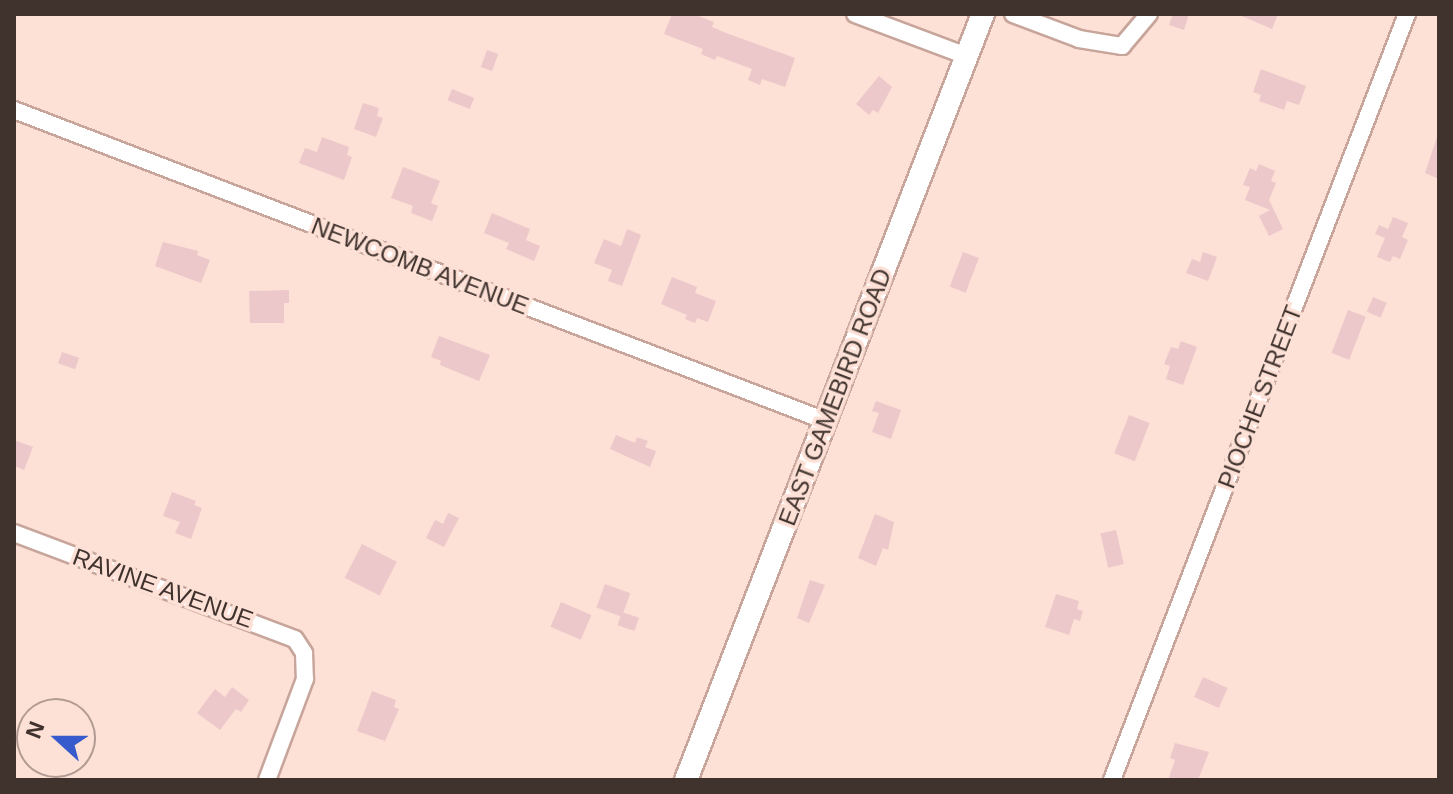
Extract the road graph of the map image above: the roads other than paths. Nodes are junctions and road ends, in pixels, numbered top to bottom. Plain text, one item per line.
1 (855, 14) edge
2 (983, 14) edge
3 (1013, 14) edge
4 (1149, 14) edge
5 (1407, 14) edge
6 (967, 56) junction
7 (14, 110) edge
8 (826, 421) junction
9 (14, 533) edge
10 (267, 780) edge
11 (686, 780) edge
12 (1112, 780) edge

1 - 6 street
2 - 6 main road, EAST GAMEBIRD ROAD
3 - 4 street
5 - 12 street, PIOCHE STREET
6 - 8 main road, EAST GAMEBIRD ROAD
7 - 8 street, NEWCOMB AVENUE
8 - 11 main road, EAST GAMEBIRD ROAD
9 - 10 street, RAVINE AVENUE

